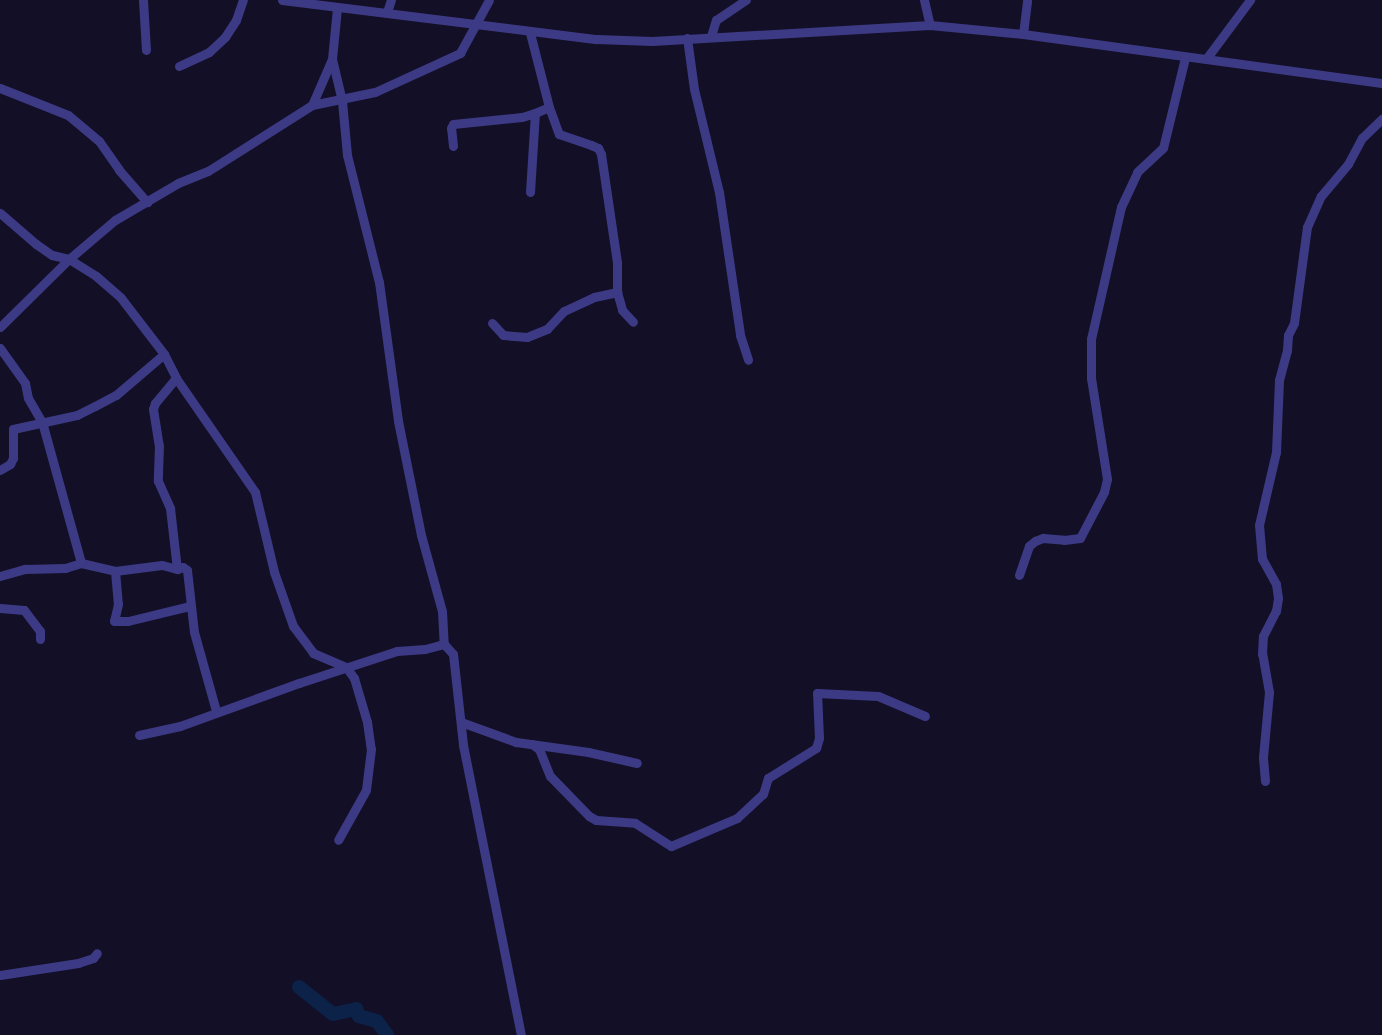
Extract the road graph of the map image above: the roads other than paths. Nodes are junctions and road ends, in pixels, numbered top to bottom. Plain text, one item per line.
1 (142, 0) edge
2 (243, 0) edge
3 (282, 0) edge
4 (391, 0) edge
5 (489, 0) edge
6 (746, 0) edge
7 (924, 0) edge
8 (1027, 0) edge
9 (1250, 0) edge
10 (337, 8) junction
11 (387, 12) junction
12 (476, 24) junction
13 (930, 25) junction
14 (530, 33) junction
15 (1023, 34) junction
16 (711, 36) junction
17 (687, 38) junction
18 (146, 50) dead end
19 (332, 58) junction
20 (1185, 58) junction
21 (1206, 59) junction
22 (179, 66) dead end
23 (1382, 83) edge
24 (0, 87) edge
25 (342, 101) junction
26 (312, 105) junction
27 (549, 107) junction
28 (535, 113) junction
29 (1382, 119) edge
30 (453, 146) dead end
31 (530, 192) dead end
32 (147, 202) junction
33 (0, 213) edge
34 (69, 259) junction
35 (617, 292) junction
36 (633, 322) dead end
37 (492, 323) dead end
38 (0, 327) edge
39 (0, 348) edge
40 (164, 354) junction
41 (748, 360) dead end
42 (176, 378) junction
43 (42, 422) junction
44 (0, 470) edge
45 (81, 563) junction
46 (177, 569) junction
47 (115, 571) junction
48 (1019, 575) dead end
49 (0, 576) edge
50 (190, 606) junction
51 (0, 608) edge
52 (40, 639) dead end
53 (444, 644) junction
54 (346, 667) junction
55 (216, 711) junction
56 (925, 716) dead end
57 (461, 722) junction
58 (139, 735) dead end
59 (532, 744) junction
60 (637, 763) dead end
61 (1265, 781) dead end
62 (338, 840) dead end
63 (97, 952) dead end
64 (0, 975) edge
65 (521, 1035) edge

1 - 18 street
2 - 22 street
3 - 10 street
4 - 11 street
5 - 12 street
6 - 16 street
7 - 13 street
8 - 15 street
9 - 21 street
10 - 11 street
10 - 19 street
11 - 12 street
12 - 14 street
12 - 25 street
13 - 15 street
13 - 16 street
14 - 17 street
14 - 27 street
15 - 20 street
16 - 17 street
17 - 41 street
19 - 25 street
19 - 26 street
20 - 21 street
20 - 48 street
21 - 23 street
24 - 32 street
25 - 26 street
25 - 53 street
26 - 32 street
27 - 28 street
27 - 35 street
28 - 30 street
28 - 31 street
29 - 61 street
32 - 34 street
33 - 34 street
34 - 38 street
34 - 40 street
35 - 36 street
35 - 37 street
39 - 43 street
40 - 42 street
40 - 43 street
42 - 46 street
42 - 54 street
43 - 44 street
43 - 45 street
45 - 47 street
45 - 49 street
46 - 47 street
46 - 50 street
47 - 50 street
50 - 55 street
51 - 52 street
53 - 54 street
53 - 57 street
54 - 55 street
54 - 62 street
55 - 58 street
56 - 59 street
57 - 59 street
57 - 65 street
59 - 60 street
63 - 64 street

